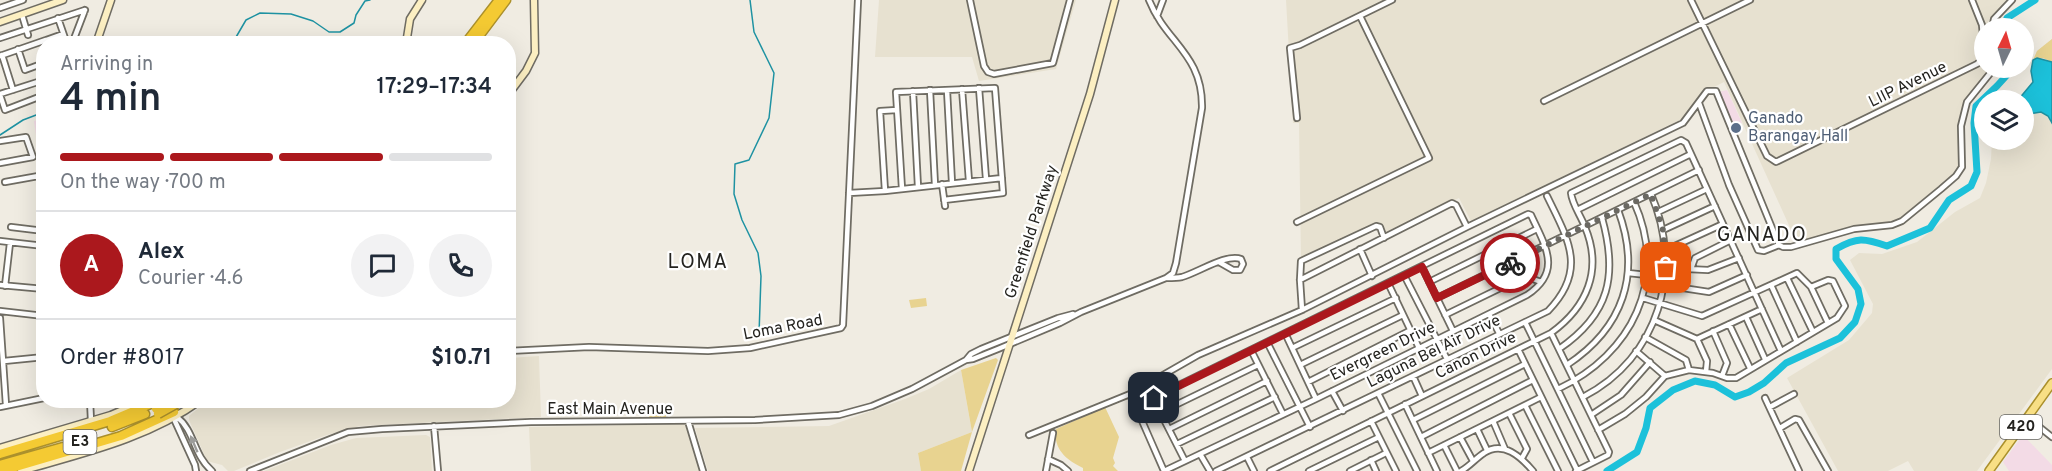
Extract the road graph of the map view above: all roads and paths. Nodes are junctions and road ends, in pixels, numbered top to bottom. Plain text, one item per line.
1 (23, 0) edge
2 (63, 0) edge
3 (111, 0) edge
4 (422, 0) edge
5 (499, 0) edge
6 (506, 0) edge
7 (534, 0) edge
8 (851, 0) edge
9 (858, 0) edge
10 (970, 0) edge
11 (1070, 0) edge
12 (1115, 0) edge
13 (1149, 0) edge
14 (1162, 0) edge
15 (1392, 0) edge
16 (1691, 0) edge
17 (1750, 0) edge
18 (1972, 0) edge
19 (2012, 0) edge
20 (0, 8) edge
21 (22, 15) junction
22 (1157, 16) junction
23 (1360, 16) junction
24 (58, 18) junction
25 (1979, 18) edge
26 (1995, 18) edge
27 (0, 22) edge
28 (1703, 23) junction
29 (28, 34) junction
30 (63, 34) joint
31 (59, 36) edge
32 (75, 36) edge
33 (99, 36) edge
34 (407, 36) edge
35 (471, 36) edge
36 (479, 36) edge
37 (0, 38) edge
38 (36, 44) edge
39 (31, 45) junction
40 (18, 49) junction
41 (1, 55) edge
42 (1974, 64) edge
43 (36, 66) edge
44 (1986, 78) edge
45 (36, 83) edge
46 (516, 84) edge
47 (980, 88) junction
48 (962, 89) junction
49 (14, 90) junction
50 (930, 90) junction
51 (947, 90) junction
52 (912, 91) junction
53 (0, 94) edge
54 (36, 98) edge
55 (1544, 101) dead end
56 (1699, 104) junction
57 (897, 110) junction
58 (1297, 118) dead end
59 (0, 141) edge
60 (1691, 154) junction
61 (0, 163) edge
62 (1699, 170) junction
63 (36, 176) edge
64 (1002, 178) junction
65 (986, 179) junction
66 (969, 181) junction
67 (5, 182) dead end
68 (952, 183) junction
69 (942, 184) junction
70 (935, 185) junction
71 (918, 187) junction
72 (902, 189) junction
73 (1707, 189) junction
74 (885, 191) junction
75 (849, 193) junction
76 (1651, 194) junction
77 (1547, 196) dead end
78 (1634, 202) junction
79 (1715, 206) junction
80 (1577, 210) junction
81 (1618, 210) junction
82 (1658, 212) junction
83 (1602, 218) junction
84 (1298, 222) dead end
85 (1723, 224) junction
86 (1585, 226) junction
87 (11, 227) dead end
88 (1467, 227) junction
89 (1537, 229) junction
90 (36, 230) edge
91 (1663, 230) junction
92 (1566, 236) junction
93 (1384, 238) junction
94 (1731, 240) junction
95 (0, 242) edge
96 (10, 243) junction
97 (36, 245) edge
98 (1779, 245) junction
99 (1546, 246) junction
100 (1360, 249) junction
101 (1666, 250) junction
102 (1739, 258) junction
103 (1220, 262) junction
104 (1422, 267) junction
105 (1666, 268) junction
106 (1691, 269) junction
107 (1628, 273) junction
108 (1647, 274) junction
109 (1404, 275) junction
110 (1747, 275) junction
111 (1372, 276) junction
112 (1166, 278) junction
113 (1787, 278) junction
114 (1300, 280) junction
115 (1429, 282) junction
116 (1541, 282) junction
117 (1388, 283) junction
118 (1664, 285) junction
119 (1771, 285) junction
120 (2, 286) edge
121 (1811, 287) junction
122 (36, 288) edge
123 (1754, 292) junction
124 (1396, 298) junction
125 (1437, 298) junction
126 (1643, 298) junction
127 (1660, 303) junction
128 (1762, 309) junction
129 (1302, 310) junction
130 (0, 311) edge
131 (1081, 312) junction
132 (1489, 314) junction
133 (36, 315) edge
134 (1403, 315) junction
135 (1445, 315) junction
136 (1746, 317) junction
137 (0, 318) edge
138 (1654, 320) junction
139 (1526, 322) junction
140 (1828, 323) junction
141 (1729, 324) junction
142 (1411, 330) junction
143 (1453, 331) junction
144 (1713, 331) junction
145 (1813, 332) junction
146 (1285, 333) junction
147 (1499, 333) junction
148 (1551, 333) junction
149 (1012, 337) junction
150 (1646, 338) junction
151 (1437, 339) junction
152 (1697, 339) junction
153 (1534, 341) junction
154 (1267, 342) junction
155 (1797, 342) junction
156 (1010, 345) junction
157 (1292, 348) junction
158 (1419, 348) junction
159 (1518, 349) junction
160 (1559, 349) junction
161 (516, 350) edge
162 (1251, 350) junction
163 (1636, 351) junction
164 (1781, 351) junction
165 (36, 358) edge
166 (1447, 359) junction
167 (1765, 359) junction
168 (966, 360) junction
169 (4, 361) junction
170 (1650, 362) junction
171 (1526, 364) junction
172 (1258, 365) junction
173 (1300, 365) junction
174 (1567, 365) junction
175 (1750, 368) junction
176 (1689, 370) junction
177 (1706, 372) junction
178 (1413, 376) junction
179 (1665, 376) junction
180 (1722, 376) junction
181 (1267, 381) junction
182 (1533, 381) junction
183 (1575, 381) junction
184 (1308, 382) junction
185 (2052, 383) edge
186 (1558, 389) junction
187 (1332, 391) junction
188 (1378, 393) junction
189 (1794, 394) dead end
190 (1422, 396) junction
191 (1275, 397) junction
192 (1541, 397) junction
193 (1583, 397) junction
194 (1132, 398) dead end
195 (1154, 398) junction
196 (1765, 398) dead end
197 (1316, 399) junction
198 (36, 400) edge
199 (1405, 404) junction
200 (1525, 405) junction
201 (3, 406) edge
202 (1136, 406) junction
203 (1299, 406) junction
204 (1770, 406) junction
205 (90, 408) edge
206 (128, 408) edge
207 (149, 408) edge
208 (152, 408) edge
209 (153, 408) edge
210 (163, 408) edge
211 (170, 408) edge
212 (187, 408) edge
213 (1343, 411) junction
214 (1161, 412) junction
215 (1388, 412) junction
216 (1509, 413) junction
217 (1283, 414) junction
218 (174, 415) junction
219 (1591, 415) junction
220 (2028, 418) junction
221 (1413, 420) junction
222 (90, 421) junction
223 (688, 421) junction
224 (1371, 421) junction
225 (1493, 421) junction
226 (434, 426) junction
227 (1310, 427) junction
228 (1169, 429) junction
229 (1477, 429) junction
230 (1780, 429) junction
231 (1598, 430) junction
232 (1053, 433) dead end
233 (1029, 435) dead end
234 (1379, 437) junction
235 (1420, 437) junction
236 (1460, 437) junction
237 (2052, 437) edge
238 (1177, 444) junction
239 (1444, 445) junction
240 (0, 448) edge
241 (1505, 449) junction
242 (1487, 450) junction
243 (1386, 453) junction
244 (1428, 453) junction
245 (0, 454) edge
246 (1200, 454) junction
247 (1247, 457) junction
248 (1522, 458) junction
249 (0, 459) edge
250 (1048, 459) junction
251 (1371, 460) junction
252 (1185, 461) junction
253 (1473, 461) junction
254 (1593, 462) junction
255 (0, 466) edge
256 (1276, 470) edge
257 (1354, 470) edge
258 (2, 471) edge
259 (21, 471) edge
260 (196, 471) edge
261 (212, 471) edge
262 (250, 471) edge
263 (438, 471) edge
264 (703, 471) edge
265 (969, 471) edge
266 (1046, 471) edge
267 (1068, 471) edge
268 (1164, 471) edge
269 (1210, 471) edge
270 (1216, 471) edge
271 (1254, 471) edge
272 (1270, 471) edge
273 (1309, 471) edge
274 (1376, 471) edge
275 (1396, 471) edge
276 (1417, 471) edge
277 (1437, 471) edge
278 (1459, 471) edge
279 (1533, 471) edge
280 (1558, 471) edge
281 (1576, 471) edge
282 (1799, 471) edge
283 (1828, 471) edge
284 (1989, 471) edge

1 - 20 street
2 - 21 main road
3 - 33 main road
4 - 34 main road
5 - 35 highway
6 - 36 highway
7 - 46 main road
8 - 9 street
9 - 75 street, Loma Road
10 - 11 street
12 - 149 main road, Greenfield Parkway
13 - 22 street
14 - 22 street
15 - 23 street
16 - 28 street, LIIP Avenue
17 - 28 street
18 - 25 street
19 - 26 street
21 - 27 main road
21 - 29 street
22 - 112 street
23 - 58 street
23 - 84 street
24 - 29 street
24 - 30 street
24 - 32 street
28 - 42 street, LIIP Avenue
28 - 55 street
29 - 37 street
29 - 39 street
30 - 31 street
38 - 39 street
39 - 40 street
40 - 41 street
40 - 43 street
41 - 49 street
44 - 98 street
45 - 49 street
47 - 48 street
47 - 64 street
47 - 65 street
48 - 51 street
48 - 66 street
49 - 53 street
50 - 51 street
50 - 52 street
50 - 70 street
51 - 68 street
52 - 57 street
52 - 71 street
53 - 54 street
56 - 88 street
56 - 98 street
56 - 98 street
57 - 72 street
57 - 74 street
59 - 61 street
60 - 62 street
60 - 80 street
60 - 80 street, Canon Drive
62 - 73 street
62 - 76 street
63 - 67 street
64 - 65 street
64 - 69 street
65 - 66 street
66 - 68 street
68 - 69 street
69 - 70 street
70 - 71 street
71 - 72 street
72 - 74 street
73 - 79 street
73 - 82 street
74 - 75 street
75 - 161 street, Loma Road
76 - 78 street
76 - 82 street
77 - 92 street, Laguna Bel Air Drive
78 - 81 street
78 - 108 street
79 - 85 street
79 - 91 street
80 - 86 street, Canon Drive
81 - 83 street
81 - 107 street
82 - 91 street
83 - 86 street
83 - 160 street
85 - 94 street
85 - 101 street
86 - 92 street
86 - 148 street, Canon Drive
87 - 90 street
88 - 93 street
88 - 111 street
89 - 99 street
89 - 104 street
89 - 115 street
91 - 101 street
92 - 99 street
92 - 139 street, Laguna Bel Air Drive
93 - 100 street
93 - 114 street
94 - 102 street
94 - 106 street
95 - 96 street
96 - 97 street
96 - 120 street
99 - 116 street
99 - 125 street
100 - 111 street
100 - 114 street
101 - 105 street
102 - 106 street
102 - 110 street
103 - 103 street
103 - 112 street, East Main Avenue
104 - 109 street
104 - 115 street
105 - 106 street
105 - 118 street
107 - 108 street
107 - 174 street
108 - 126 street
109 - 117 street
109 - 151 street
110 - 118 street
110 - 123 street
111 - 129 street
112 - 131 street, East Main Avenue
113 - 119 street
113 - 121 street
113 - 145 street
114 - 129 street
115 - 125 street
116 - 132 street, Evergreen Drive
116 - 135 street
117 - 124 street
117 - 146 street
118 - 127 street
119 - 123 street
119 - 155 street
120 - 122 street
121 - 140 street
121 - 140 street
123 - 127 street
123 - 128 street
124 - 134 street
124 - 157 street
125 - 135 street
126 - 127 street
126 - 183 street
127 - 138 street
128 - 136 street
128 - 164 street
129 - 233 street
130 - 133 street
131 - 149 street, East Main Avenue
131 - 156 street, East Main Avenue
132 - 143 street, Evergreen Drive
132 - 147 street
134 - 142 street
134 - 173 street
135 - 143 street
136 - 141 street
136 - 167 street
137 - 169 street
138 - 150 street
138 - 152 street
139 - 147 street, Laguna Bel Air Drive
139 - 153 street
140 - 145 street
141 - 144 street
141 - 175 street
142 - 158 street
142 - 184 street
143 - 151 street, Evergreen Drive
144 - 152 street
144 - 180 street
145 - 155 street
146 - 154 street
146 - 157 street
147 - 166 street, Laguna Bel Air Drive
148 - 153 street, Canon Drive
148 - 160 street
149 - 156 main road, Greenfield Parkway
149 - 168 street, East Main Avenue
150 - 163 street
150 - 176 street
151 - 158 street, Evergreen Drive
151 - 166 street
152 - 177 street
153 - 159 street, Canon Drive
153 - 186 street
154 - 162 street
154 - 203 street
155 - 164 street
156 - 168 street, East Main Avenue
156 - 265 main road, Greenfield Parkway
157 - 173 street
158 - 187 street, Evergreen Drive
159 - 171 street
159 - 190 street, Canon Drive
160 - 174 street
162 - 172 street
162 - 195 street
163 - 170 street
163 - 193 street
164 - 167 street
165 - 169 street
166 - 178 street, Laguna Bel Air Drive
167 - 175 street
168 - 223 street, East Main Avenue
169 - 201 street
170 - 179 street
170 - 219 street
171 - 182 street
171 - 221 street
172 - 181 street
172 - 214 street
173 - 184 street
174 - 183 street
175 - 180 street
176 - 177 street
176 - 179 street
177 - 180 street
178 - 188 street, Laguna Bel Air Drive
178 - 190 street
179 - 231 street
181 - 191 street
181 - 228 street
182 - 192 street
182 - 235 street
183 - 186 street
183 - 193 street
184 - 197 street
185 - 220 main road, 420
186 - 254 street
187 - 197 street, Evergreen Drive
187 - 213 street
188 - 213 street, Laguna Bel Air Drive
188 - 215 street
189 - 204 street
190 - 199 street, Canon Drive
191 - 217 street
191 - 238 street
192 - 200 street
192 - 281 street
193 - 219 street
194 - 202 street
195 - 202 street
195 - 214 street
196 - 204 street
197 - 203 street, Evergreen Drive
198 - 201 street
199 - 215 street, Canon Drive
199 - 221 street
200 - 216 street
200 - 280 street
202 - 268 street
203 - 217 street, Evergreen Drive
203 - 227 street
204 - 230 street
205 - 222 street
206 - 222 main road
207 - 245 highway
208 - 249 highway, E3
209 - 255 highway, E3
210 - 218 main road
211 - 218 main road
212 - 218 main road
213 - 227 street, Laguna Bel Air Drive
214 - 228 street
215 - 224 street, Canon Drive
215 - 276 street
216 - 225 street
216 - 248 street
217 - 246 street, Evergreen Drive
218 - 258 highway
218 - 259 main road
218 - 260 street
261 -> 218 street
219 - 231 street
220 - 237 street
220 - 284 main road, 420
221 - 235 street
222 - 240 main road
223 - 226 street, East Main Avenue
223 - 264 street
224 - 234 street
224 - 256 street, Canon Drive
225 - 229 street
225 - 241 street
226 - 262 street, East Main Avenue
226 - 263 street
227 - 247 street, Laguna Bel Air Drive
228 - 238 street
229 - 236 street
229 - 242 street
230 - 282 street
230 - 283 street
231 - 254 street
232 - 250 street
234 - 243 street
234 - 273 street
235 - 244 street
236 - 239 street
236 - 253 street
238 - 252 street
239 - 244 street
239 - 278 street
241 - 242 street
241 - 248 street
242 - 253 street
243 - 251 street
243 - 275 street
244 - 277 street
246 - 252 street, Evergreen Drive
246 - 269 street
247 - 270 street, Laguna Bel Air Drive
247 - 271 street
248 - 279 street
250 - 266 street
250 - 267 street
251 - 257 street
251 - 274 street
252 - 268 street, Evergreen Drive
253 - 278 street
254 - 281 street
256 - 272 street, Canon Drive

